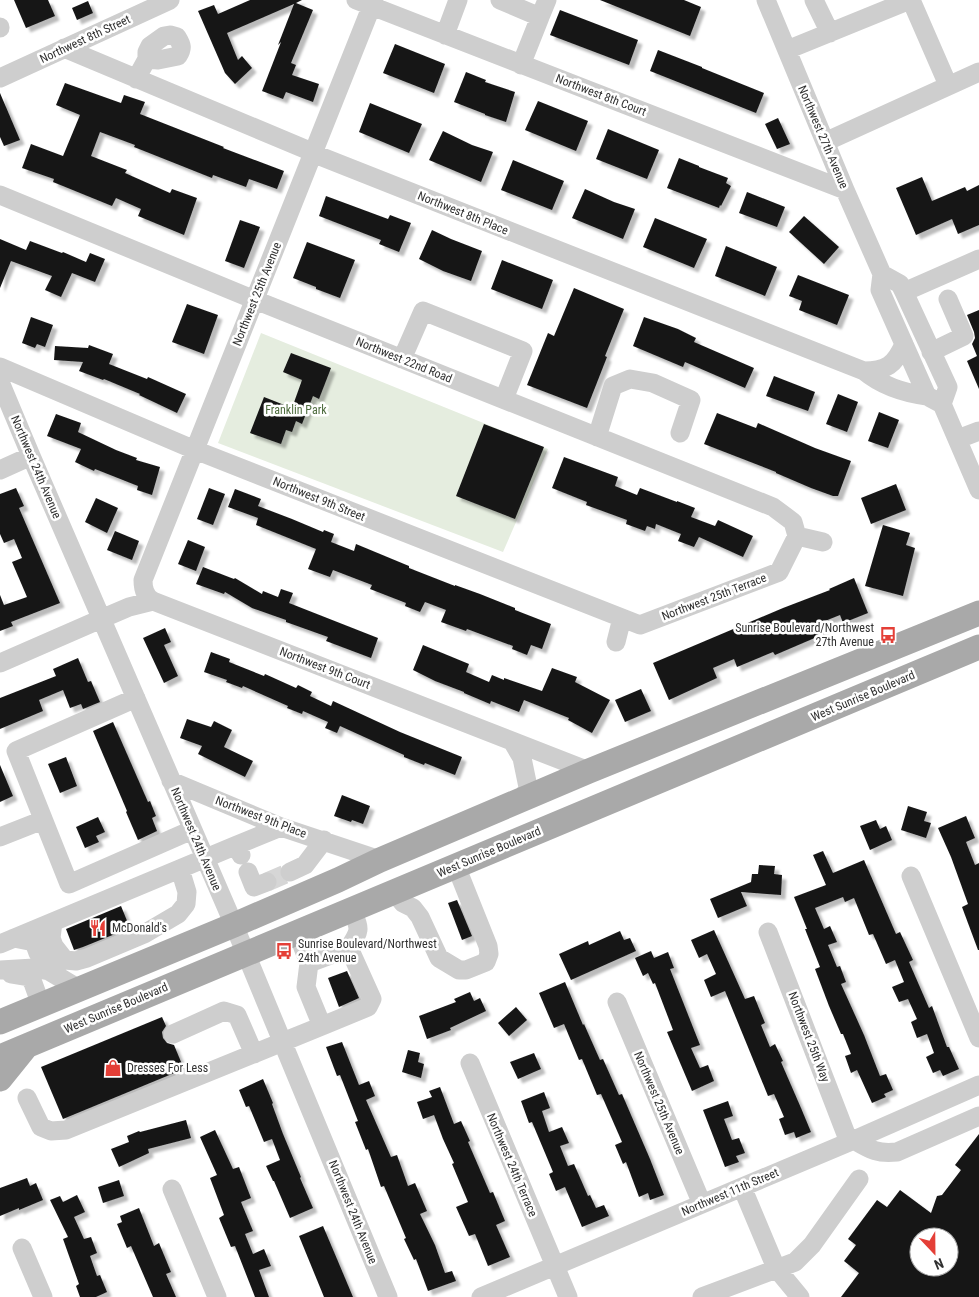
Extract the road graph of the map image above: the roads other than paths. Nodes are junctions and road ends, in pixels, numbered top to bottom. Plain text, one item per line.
1 (458, 0) edge
2 (500, 0) edge
3 (766, 0) edge
4 (814, 0) edge
5 (911, 0) edge
6 (160, 2) edge
7 (367, 2) edge
8 (543, 8) edge
9 (830, 33) junction
10 (445, 35) junction
11 (64, 48) junction
12 (787, 50) junction
13 (147, 59) dead end
14 (521, 65) junction
15 (979, 72) edge
16 (0, 78) edge
17 (136, 79) junction
18 (948, 85) junction
19 (825, 142) junction
20 (312, 153) junction
21 (845, 190) junction
22 (0, 195) edge
23 (979, 259) edge
24 (882, 274) junction
25 (904, 292) junction
26 (948, 299) dead end
27 (254, 300) junction
28 (904, 344) junction
29 (931, 352) junction
30 (402, 359) junction
31 (0, 367) edge
32 (864, 371) junction
33 (0, 382) edge
34 (504, 399) junction
35 (934, 400) junction
36 (979, 431) edge
37 (680, 433) dead end
38 (597, 437) junction
39 (958, 439) junction
40 (195, 450) junction
41 (31, 456) junction
42 (0, 470) edge
43 (979, 490) edge
44 (797, 536) junction
45 (823, 542) dead end
46 (147, 590) junction
47 (979, 613) edge
48 (108, 616) junction
49 (622, 618) junction
50 (640, 625) joint
51 (616, 642) dead end
52 (979, 647) edge
53 (0, 664) edge
54 (136, 698) junction
55 (512, 741) junction
56 (589, 771) junction
57 (171, 780) junction
58 (523, 800) junction
59 (43, 820) junction
60 (281, 827) junction
61 (192, 830) junction
62 (0, 837) edge
63 (324, 840) junction
64 (204, 858) junction
65 (242, 858) junction
66 (380, 860) junction
67 (456, 866) junction
68 (180, 869) junction
69 (290, 872) tunnel mouth
70 (911, 876) dead end
71 (267, 882) tunnel mouth
72 (394, 892) junction
73 (352, 910) junction
74 (234, 925) junction
75 (42, 930) junction
76 (297, 932) junction
77 (768, 932) dead end
78 (7, 941) edge
79 (349, 948) junction
80 (246, 954) junction
81 (65, 960) junction
82 (310, 963) junction
83 (0, 971) edge
84 (79, 990) junction
85 (617, 1002) dead end
86 (36, 1007) junction
87 (0, 1011) edge
88 (0, 1022) edge
89 (322, 1026) junction
90 (173, 1034) dead end
91 (979, 1038) edge
92 (283, 1042) junction
93 (26, 1046) junction
94 (254, 1054) junction
95 (0, 1057) edge
96 (470, 1063) dead end
97 (0, 1079) edge
98 (979, 1085) edge
99 (27, 1098) dead end
100 (979, 1116) edge
101 (852, 1141) junction
102 (859, 1180) dead end
103 (742, 1187) junction
104 (172, 1189) dead end
105 (702, 1204) junction
106 (22, 1248) dead end
107 (555, 1266) junction
108 (776, 1268) junction
109 (43, 1297) edge
110 (217, 1297) edge
111 (388, 1297) edge
112 (481, 1297) edge
113 (568, 1297) edge
114 (702, 1297) edge
115 (800, 1297) edge

1 - 10 street
2 - 8 street
3 - 12 street, Northwest 27th Avenue
4 - 9 street
5 - 9 street
5 - 18 street
6 - 11 street, Northwest 8th Street
7 - 10 street, Northwest 8th Court
7 - 20 street, Northwest 25th Avenue
8 - 14 street
9 - 12 street
10 - 14 street, Northwest 8th Court
11 - 16 street, Northwest 8th Street
11 - 17 street, Northwest 8th Place
12 - 19 street, Northwest 27th Avenue
13 - 17 street
14 - 21 street, Northwest 8th Court
15 - 18 street
17 - 20 street, Northwest 8th Place
18 - 19 street
19 - 21 street, Northwest 27th Avenue
20 - 27 street, Northwest 25th Avenue
20 - 32 street, Northwest 8th Place
21 - 24 street, Northwest 27th Avenue
22 - 27 street, Northwest 22nd Road
23 - 25 street
24 - 25 street
24 - 28 street, Northwest 27th Avenue
25 - 29 street
26 - 29 street
27 - 30 street, Northwest 22nd Road
27 - 40 street, Northwest 25th Avenue
28 - 32 street
28 - 35 street, Northwest 27th Avenue
29 - 35 street
30 - 34 street, Northwest 22nd Road
30 - 34 street
31 - 40 street, Northwest 9th Street
32 - 35 street, Northwest 8th Place
33 - 41 street, Northwest 24th Avenue
34 - 38 street, Northwest 22nd Road
35 - 39 street, Northwest 27th Avenue
36 - 39 street
37 - 38 street
38 - 44 street, Northwest 22nd Road
39 - 43 street, Northwest 27th Avenue
40 - 46 street, Northwest 25th Avenue
40 - 49 street, Northwest 9th Street
41 - 42 street
41 - 48 street, Northwest 24th Avenue
44 - 45 street
44 - 50 street, Northwest 25th Terrace
46 - 48 street
46 - 55 street, Northwest 9th Court
47 - 56 main road
48 - 53 street
48 - 54 street, Northwest 24th Avenue
49 - 50 street, Northwest 9th Street
49 - 51 street
52 - 67 main road, West Sunrise Boulevard
54 - 57 street, Northwest 24th Avenue
54 - 59 street
55 - 56 street, Northwest 9th Court
55 - 58 street
56 - 58 main road
57 - 60 street, Northwest 9th Place
57 - 61 street, Northwest 24th Avenue
58 - 66 main road
59 - 61 street
59 - 62 street
60 - 63 street, Northwest 9th Place
60 - 65 street
61 - 64 street, Northwest 24th Avenue
63 - 66 street, Northwest 9th Place
63 - 69 street
64 - 65 street
64 - 68 street
64 - 74 street, Northwest 24th Avenue
65 - 71 street
66 - 74 main road
67 - 72 main road, West Sunrise Boulevard
67 - 72 street
68 - 75 street
68 - 81 street
70 - 91 street
72 - 73 main road, West Sunrise Boulevard
73 - 76 main road, West Sunrise Boulevard
73 - 79 street
74 - 80 street, Northwest 24th Avenue
74 - 84 main road
75 - 78 street
75 - 81 street
75 - 81 street
76 - 80 main road, West Sunrise Boulevard
76 - 82 street
77 - 101 street, Northwest 25th Way
79 - 82 street
79 - 89 street
80 - 92 street, Northwest 24th Avenue
80 - 93 main road, West Sunrise Boulevard
82 - 89 street
83 - 84 street
83 - 86 street
84 - 86 main road
85 - 105 street, Northwest 25th Avenue
86 - 87 main road
86 - 88 main road
89 - 92 street
90 - 94 street
92 - 94 street
92 - 111 street, Northwest 24th Avenue
93 - 95 main road, West Sunrise Boulevard
93 - 97 main road
94 - 99 street
96 - 107 street, Northwest 24th Terrace
98 - 101 street, Northwest 11th Street
100 - 101 street
101 - 103 street, Northwest 11th Street
102 - 108 street
103 - 105 street, Northwest 11th Street
103 - 108 street
104 - 110 street
105 - 107 street, Northwest 11th Street
106 - 109 street
107 - 112 street, Northwest 11th Street
107 - 113 street
108 - 114 street
108 - 115 street

